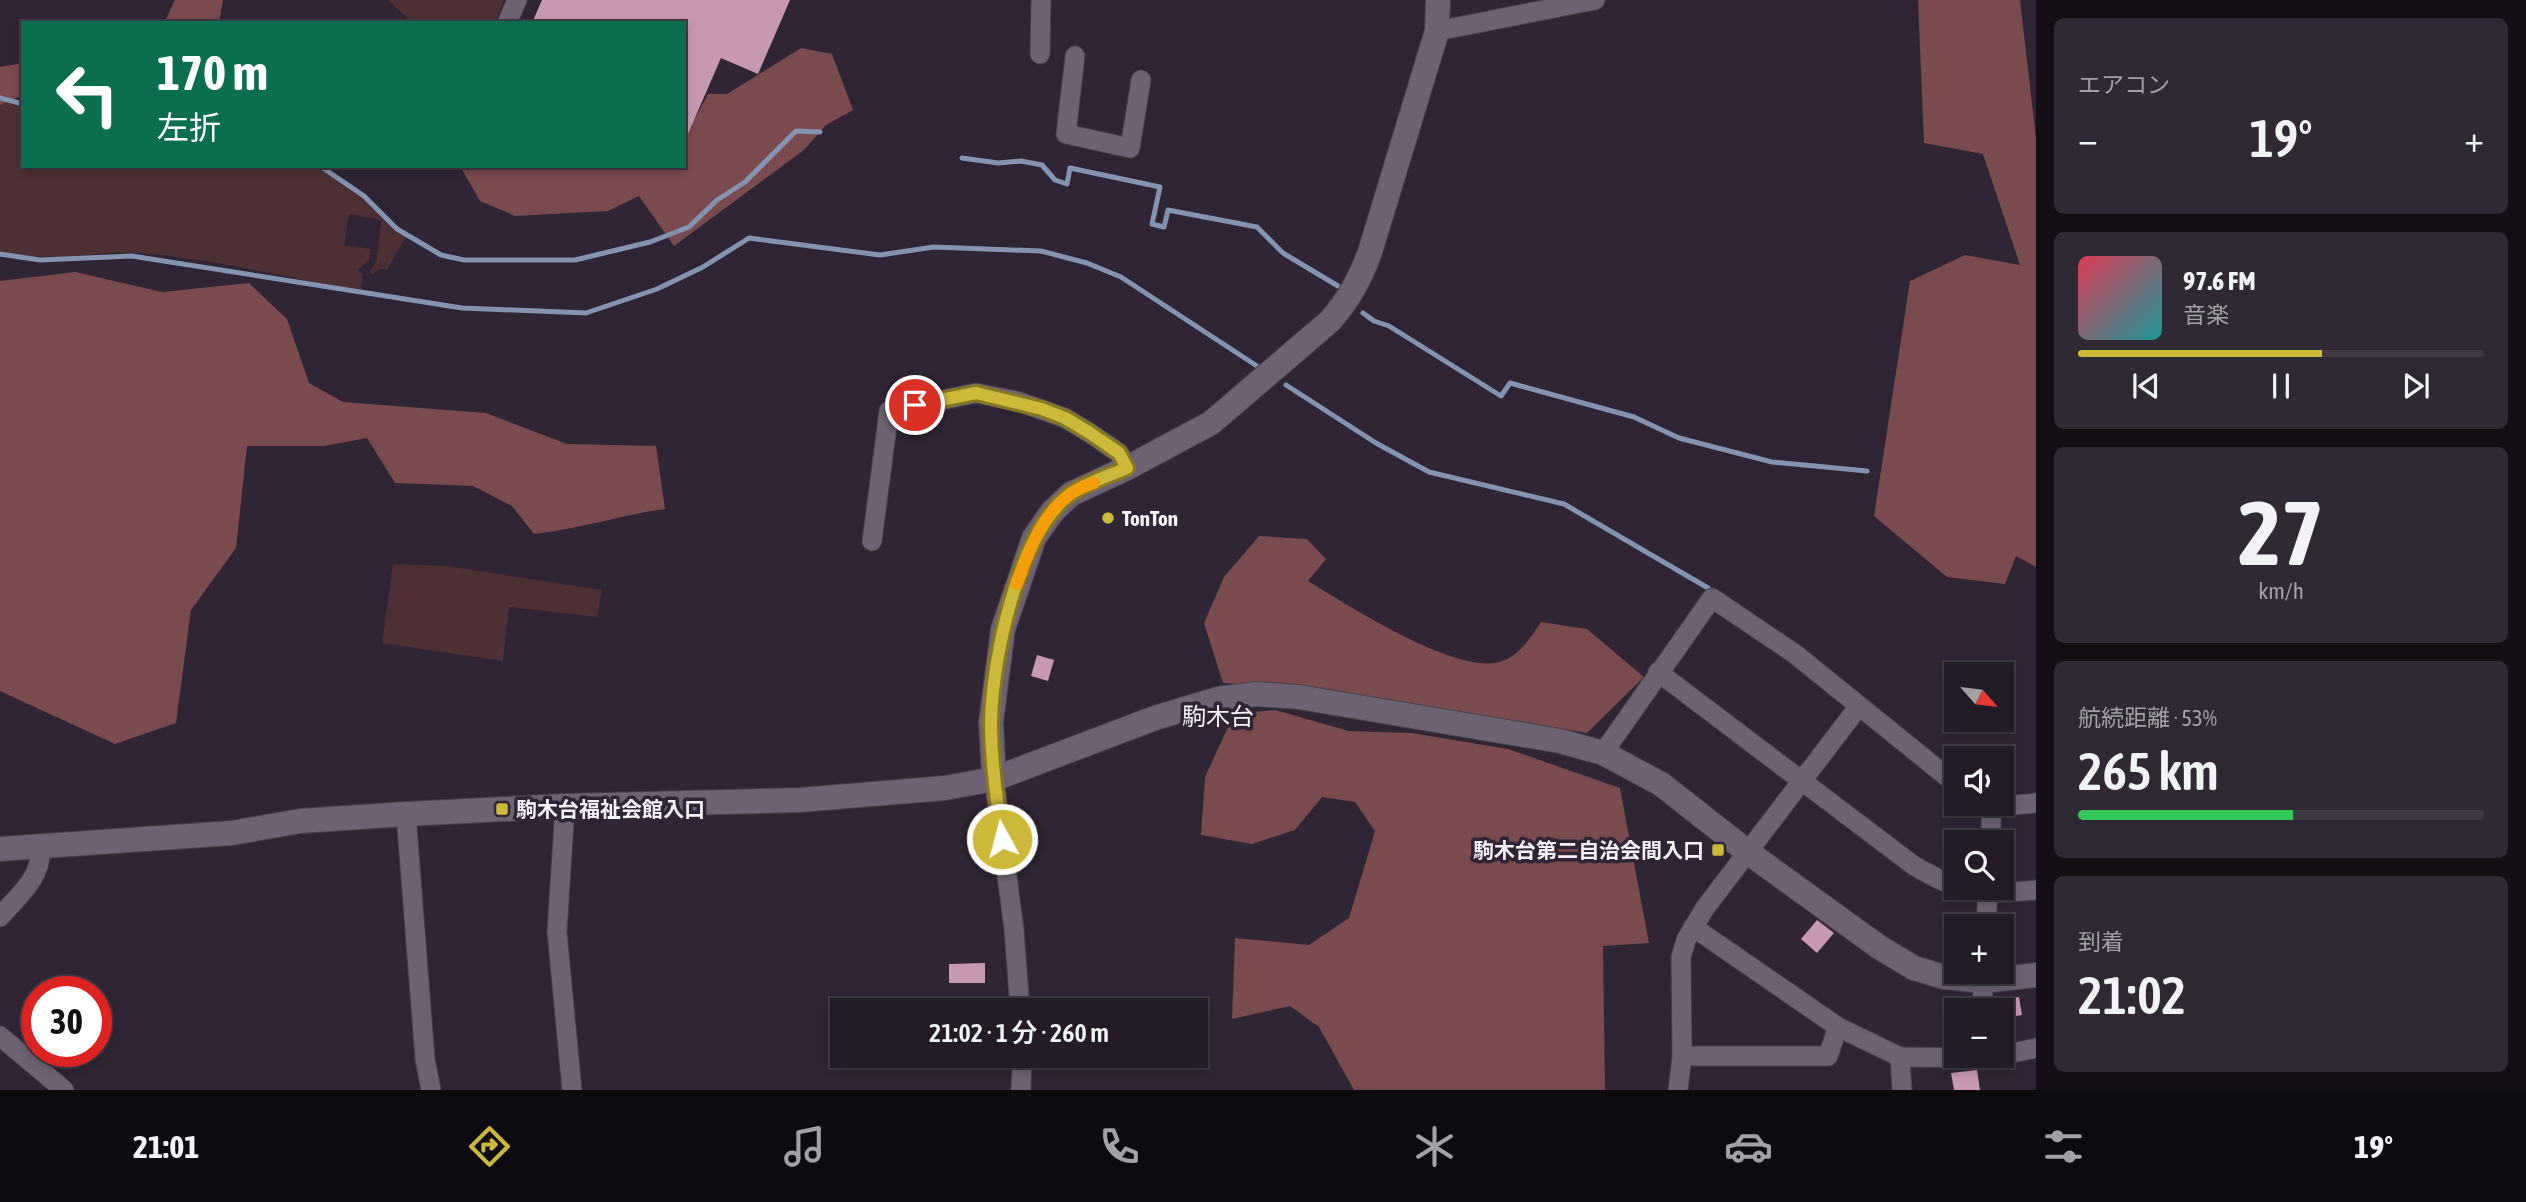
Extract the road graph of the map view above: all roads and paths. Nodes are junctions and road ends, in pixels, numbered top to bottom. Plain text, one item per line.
1 (517, 0) edge
2 (1041, 0) edge
3 (1438, 0) edge
4 (1595, 0) edge
5 (508, 21) edge
6 (1437, 31) junction
7 (1040, 54) dead end
8 (1075, 56) dead end
9 (1142, 80) dead end
10 (1127, 468) junction
11 (872, 541) dead end
12 (1658, 672) junction
13 (1859, 706) junction
14 (1603, 753) junction
15 (1944, 774) edge
16 (994, 779) junction
17 (1802, 780) junction
18 (2036, 803) edge
19 (2014, 804) edge
20 (565, 806) junction
21 (406, 814) junction
22 (40, 847) junction
23 (0, 849) edge
24 (1749, 853) junction
25 (1944, 881) edge
26 (2014, 890) edge
27 (2036, 890) edge
28 (0, 917) edge
29 (1693, 927) junction
30 (2014, 975) edge
31 (2036, 975) edge
32 (1944, 977) edge
33 (1019, 998) edge
34 (1838, 1027) junction
35 (0, 1036) edge
36 (2036, 1048) edge
37 (2014, 1052) edge
38 (1682, 1056) junction
39 (1900, 1057) junction
40 (1944, 1057) edge
41 (1022, 1068) edge
42 (64, 1090) edge
43 (431, 1090) edge
44 (572, 1090) edge
45 (1021, 1090) edge
46 (1678, 1090) edge
47 (1902, 1090) edge

1 - 5 street
2 - 7 street
3 - 6 street
4 - 6 street
6 - 10 street
8 - 9 street
10 - 11 street
10 - 16 street
12 - 13 street
12 - 14 street
12 - 17 street
13 - 15 street
13 - 17 street
14 - 16 street
14 - 24 street
16 - 20 street
16 - 33 street
17 - 24 street
17 - 25 street
18 - 19 street
20 - 21 street
20 - 44 street
21 - 22 street
21 - 43 street
22 - 23 street
22 - 28 street
24 - 29 street
24 - 32 street
26 - 27 street
29 - 34 street
29 - 38 street
30 - 31 street
34 - 38 street
34 - 39 street
35 - 42 street
36 - 37 street
38 - 46 street
39 - 40 street
39 - 47 street
41 - 45 street

